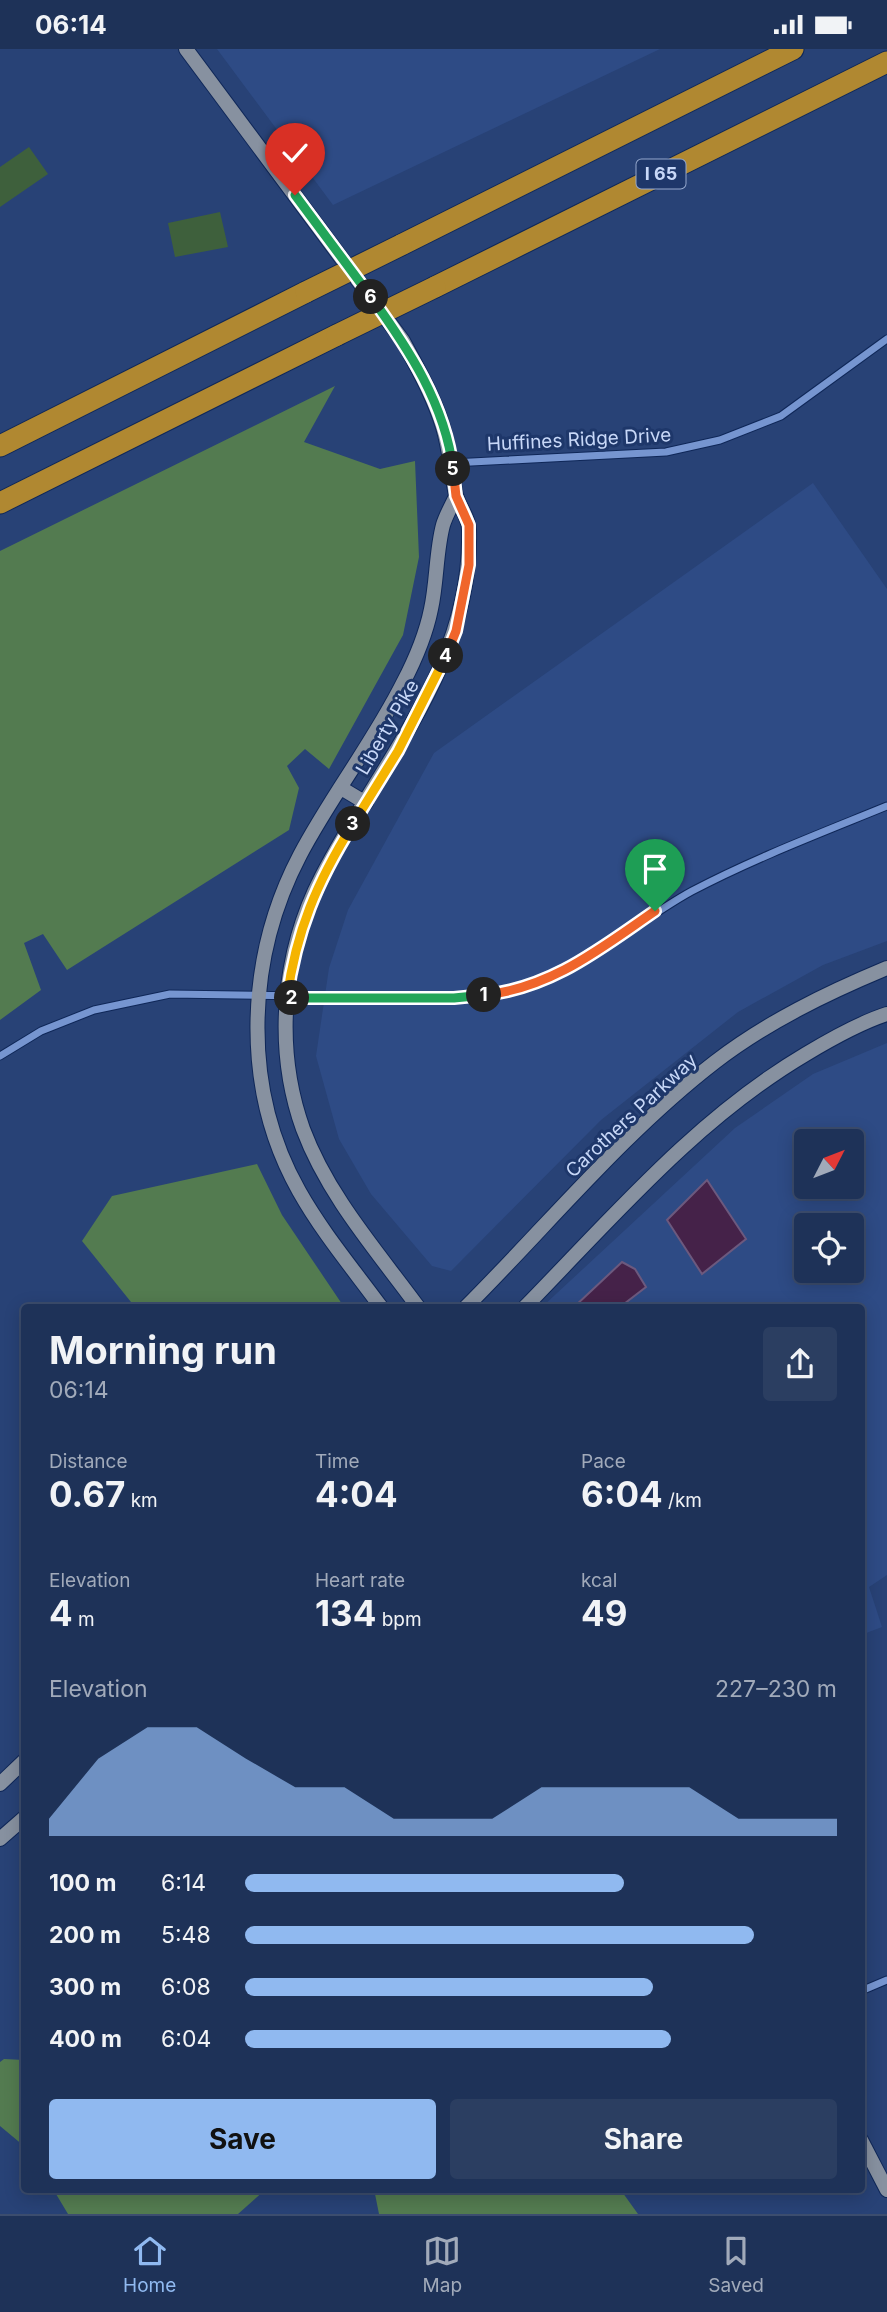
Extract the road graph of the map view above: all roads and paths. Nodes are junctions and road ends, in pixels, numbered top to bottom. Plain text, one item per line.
1 (186, 49) edge
2 (793, 49) edge
3 (887, 62) edge
4 (887, 339) edge
5 (0, 446) edge
6 (452, 463) junction
7 (456, 496) junction
8 (0, 503) edge
9 (341, 788) junction
10 (366, 803) junction
11 (887, 806) edge
12 (887, 968) edge
13 (257, 995) junction
14 (287, 998) junction
15 (887, 1014) edge
16 (0, 1056) edge
17 (379, 1304) edge
18 (416, 1304) edge
19 (469, 1304) edge
20 (527, 1304) edge
21 (21, 1764) edge
22 (0, 1784) edge
23 (21, 1821) edge
24 (0, 1839) edge
25 (887, 1980) edge
26 (865, 1989) edge
27 (865, 2148) edge
28 (887, 2190) edge

1 - 6 street, Liberty Pike
2 - 5 highway, bridge
3 - 8 highway, I 65 / I 65, bridge
4 - 6 street, Huffines Ridge Drive
6 - 7 street, Liberty Pike
7 - 9 street, Liberty Pike
7 - 10 street, Liberty Pike
9 - 10 street
9 - 13 street, Liberty Pike
10 - 14 street, Liberty Pike
11 - 14 street
12 - 19 street, Carothers Parkway
13 - 14 street
13 - 16 street
13 - 17 street, Liberty Pike
14 - 18 street, Liberty Pike
15 - 20 street
21 - 22 street
23 - 24 street
25 - 26 street
27 - 28 street

